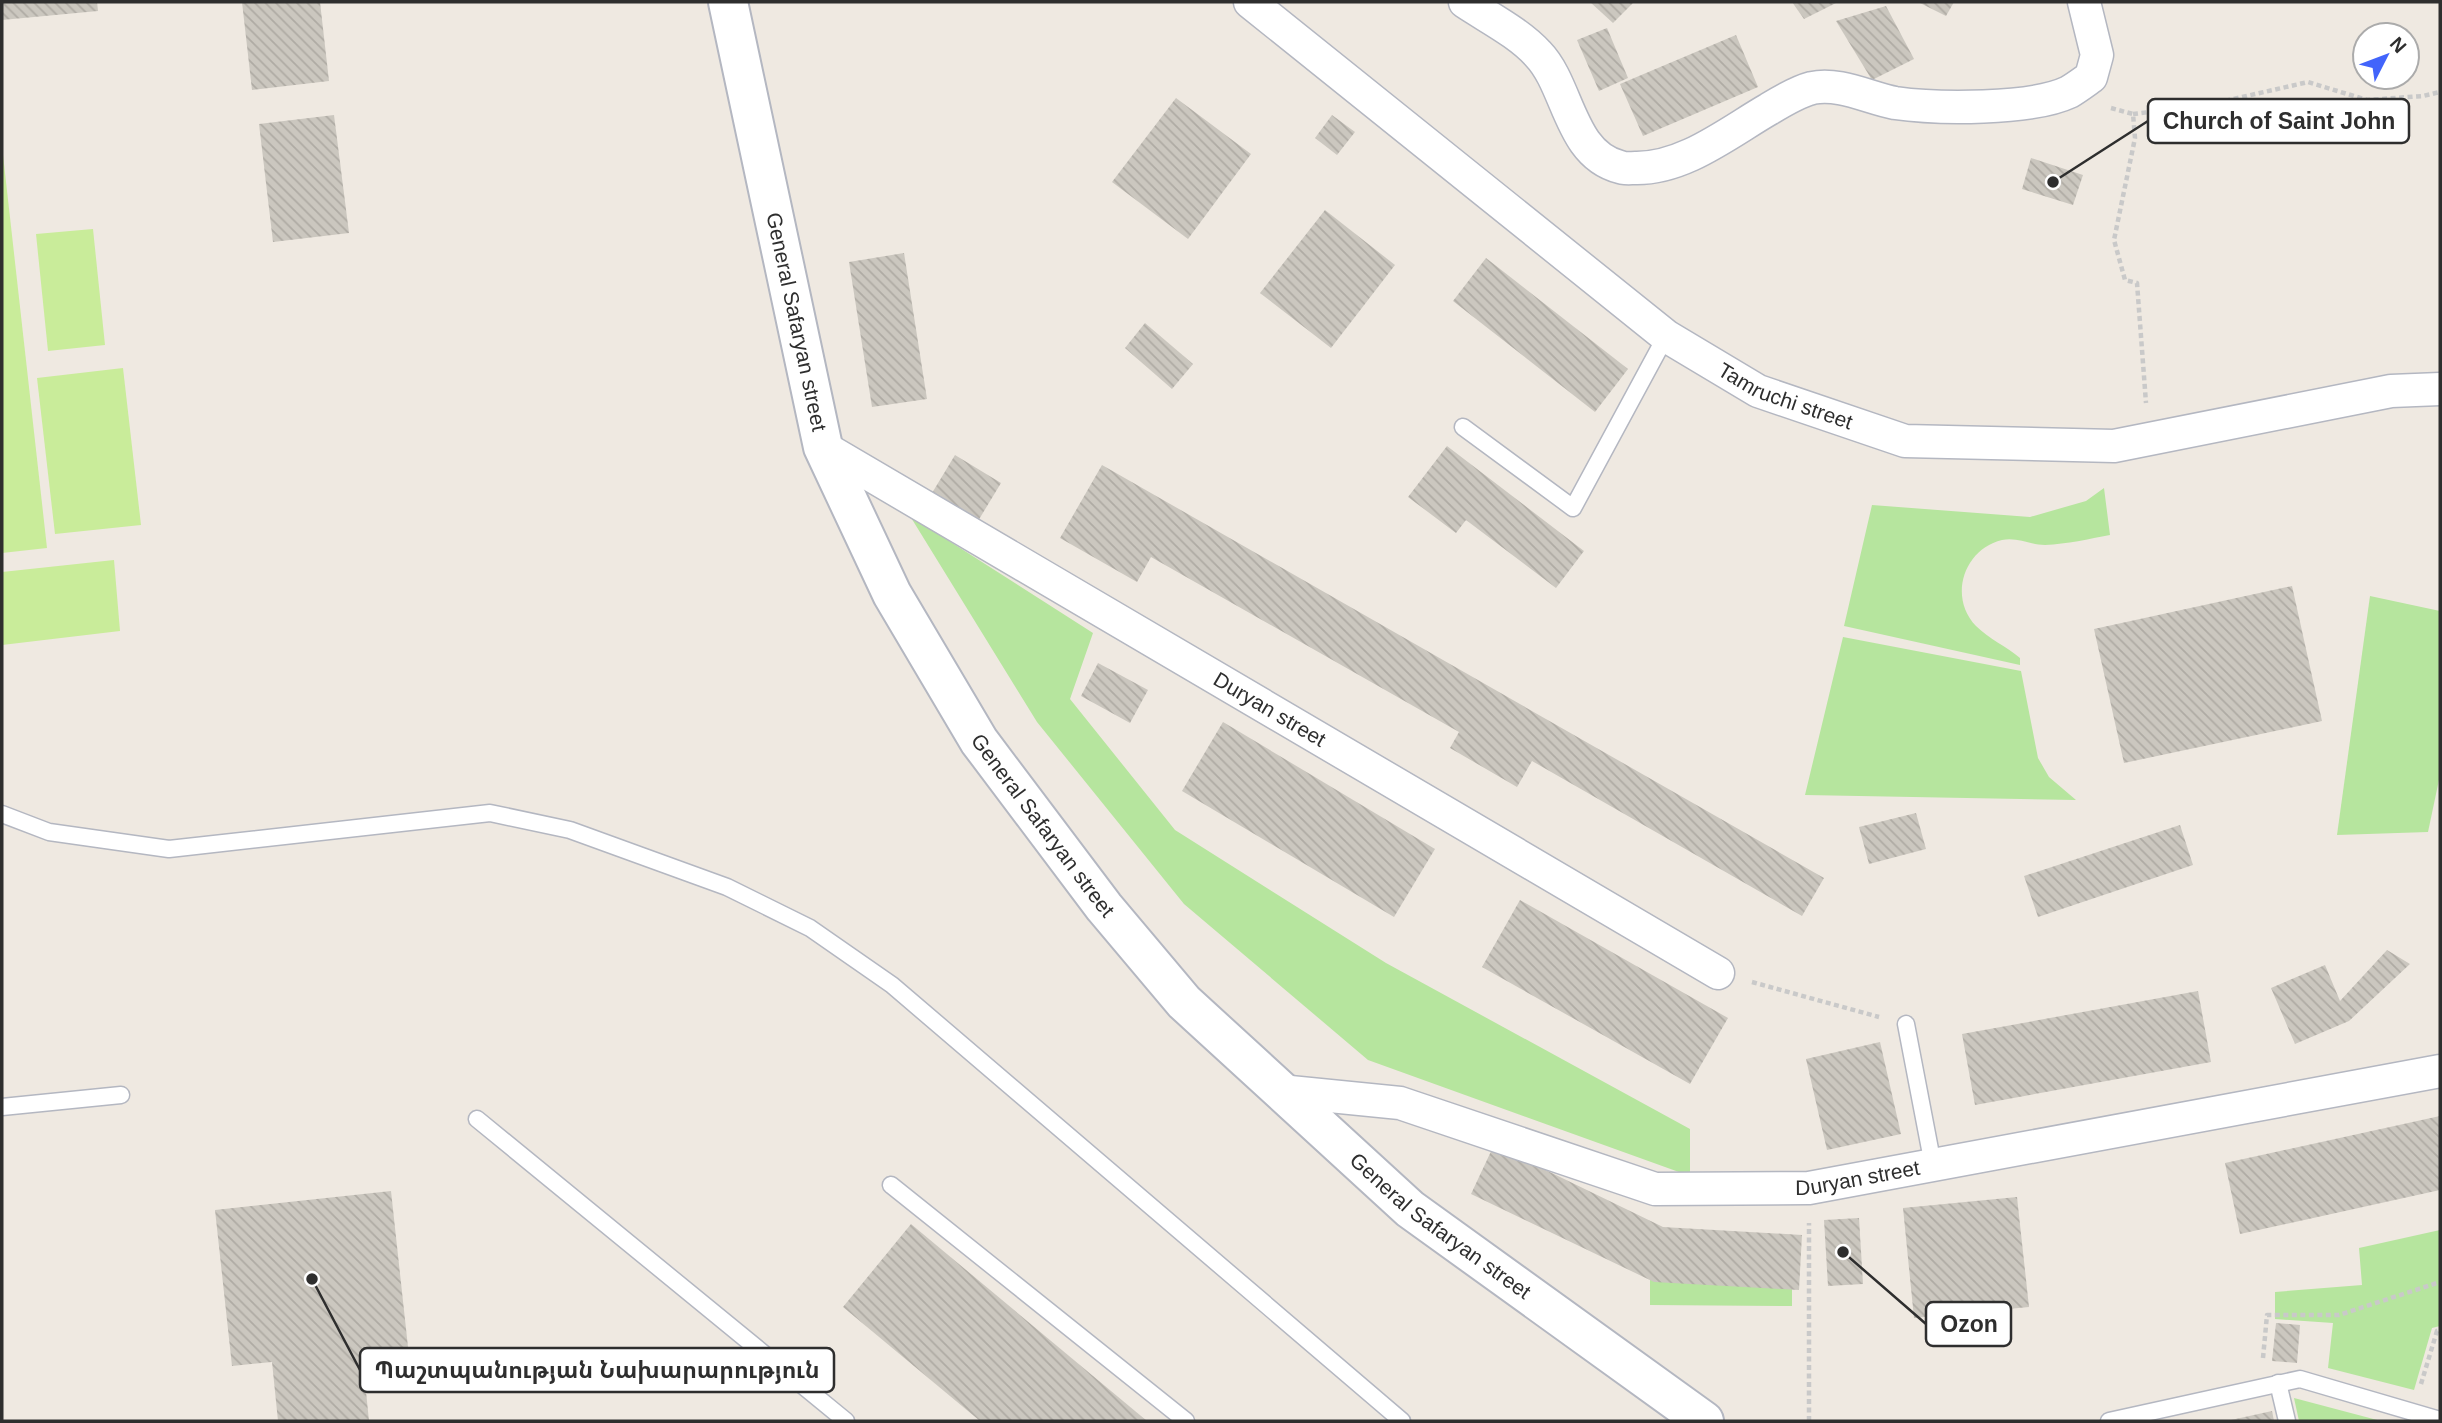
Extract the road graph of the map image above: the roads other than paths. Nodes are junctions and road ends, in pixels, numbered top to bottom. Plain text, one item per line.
1 (727, 2) edge
2 (1250, 2) edge
3 (1465, 2) edge
4 (2084, 2) edge
5 (1666, 336) junction
6 (2440, 389) edge
7 (1463, 427) dead end
8 (823, 447) junction
9 (2, 814) edge
10 (1718, 973) road end
11 (1906, 1024) road end
12 (2440, 1071) edge
13 (1280, 1091) junction
14 (121, 1095) dead end
15 (2, 1107) edge
16 (477, 1119) dead end
17 (1933, 1165) junction
18 (891, 1185) dead end
19 (2278, 1383) junction
20 (2440, 1420) edge
21 (846, 1421) edge
22 (1186, 1421) edge
23 (1402, 1421) edge
24 (1704, 1421) edge
25 (2109, 1421) edge
26 (2287, 1421) edge

1 - 8 street, General Safaryan street
2 - 5 street, Tamruchi street
3 - 4 street
5 - 6 street, Tamruchi street
5 - 7 lane
8 - 10 street, Duryan street
8 - 13 street, General Safaryan street
9 - 23 lane
11 - 17 lane
12 - 17 street, Duryan street
13 - 17 street, Duryan street
13 - 24 street, General Safaryan street
14 - 15 lane
16 - 21 lane
18 - 22 lane
19 - 20 lane
19 - 25 lane
19 - 26 lane

